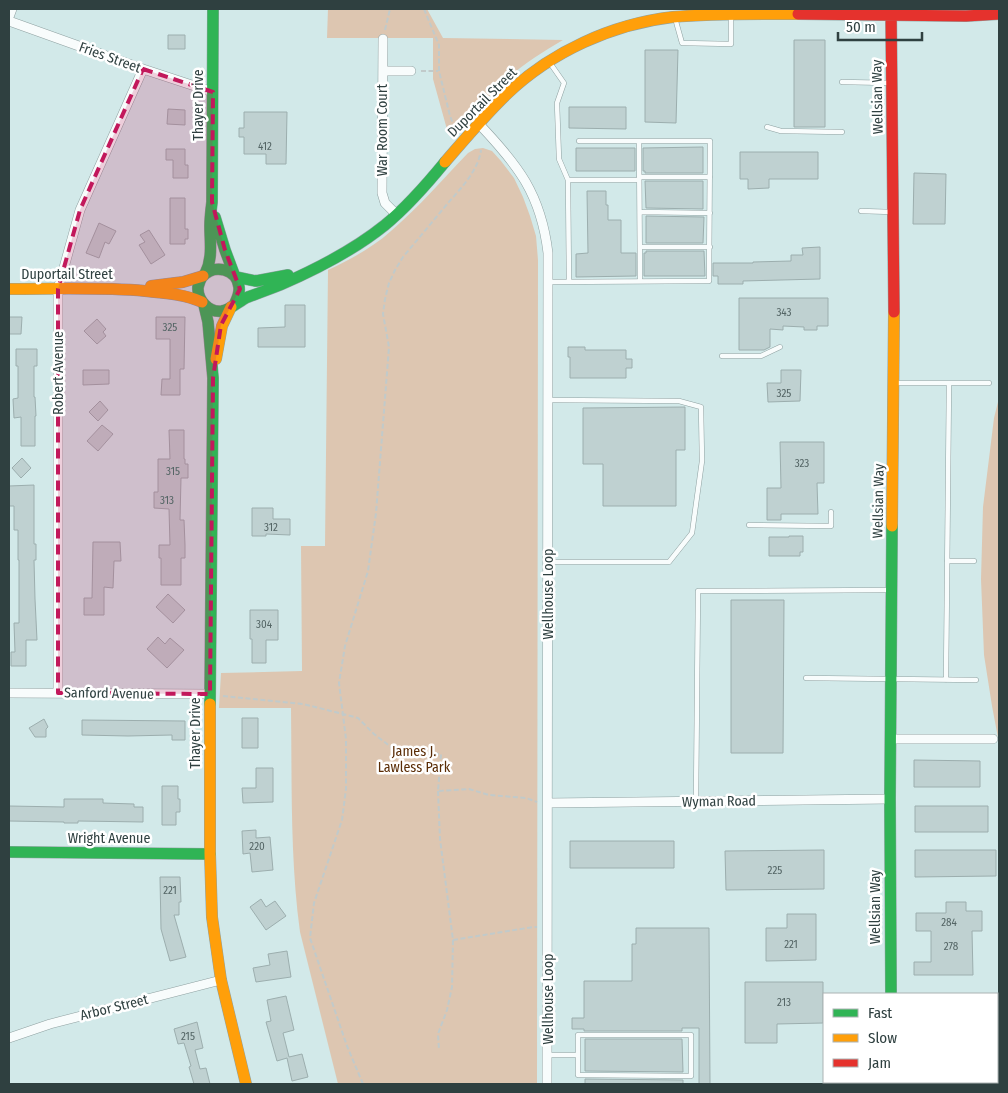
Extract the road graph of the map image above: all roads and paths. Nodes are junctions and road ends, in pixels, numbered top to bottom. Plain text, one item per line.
1 (12, 9) edge
2 (213, 9) edge
3 (390, 9) edge
4 (424, 9) edge
5 (891, 12) edge
6 (730, 14) junction
7 (999, 14) edge
8 (675, 16) junction
9 (9, 19) edge
10 (383, 39) joint
11 (549, 62) junction
12 (143, 69) junction
13 (383, 71) junction
14 (439, 71) junction
15 (411, 72) joint
16 (842, 82) dead end
17 (892, 83) junction
18 (213, 92) junction
19 (479, 124) junction
20 (767, 127) dead end
21 (456, 131) dead end
22 (842, 132) dead end
23 (579, 141) dead end
24 (639, 141) junction
25 (480, 150) dead end
26 (710, 177) junction
27 (639, 178) junction
28 (568, 180) junction
29 (212, 202) junction
30 (861, 211) dead end
31 (640, 212) junction
32 (893, 212) junction
33 (710, 213) junction
34 (397, 215) junction
35 (640, 247) junction
36 (710, 247) junction
37 (332, 258) junction
38 (204, 275) junction
39 (235, 276) junction
40 (548, 282) junction
41 (569, 282) junction
42 (640, 282) junction
43 (9, 289) edge
44 (58, 289) junction
45 (126, 289) junction
46 (203, 303) junction
47 (233, 306) junction
48 (780, 347) dead end
49 (722, 356) dead end
50 (213, 378) junction
51 (894, 383) junction
52 (949, 383) junction
53 (989, 383) dead end
54 (548, 400) junction
55 (831, 512) dead end
56 (749, 525) dead end
57 (947, 561) junction
58 (974, 561) dead end
59 (548, 562) junction
60 (892, 590) junction
61 (806, 678) dead end
62 (891, 680) junction
63 (946, 680) junction
64 (976, 680) dead end
65 (9, 693) edge
66 (58, 693) junction
67 (215, 695) junction
68 (343, 714) junction
69 (891, 739) junction
70 (993, 739) dead end
71 (438, 791) junction
72 (890, 799) junction
73 (696, 801) junction
74 (548, 803) junction
75 (9, 852) edge
76 (210, 854) junction
77 (548, 929) junction
78 (453, 940) junction
79 (221, 980) junction
80 (891, 993) edge
81 (9, 1038) edge
82 (439, 1050) dead end
83 (548, 1055) junction
84 (578, 1056) junction
85 (246, 1084) edge
86 (363, 1084) edge
87 (547, 1084) edge

1 - 9 street
2 - 18 main road, Thayer Drive
3 - 10 path
4 - 14 path
5 - 6 main road, Duportail Street
5 - 7 main road, Duportail Street
5 - 17 main road, Wellsian Way
6 - 8 main road, Duportail Street
6 - 8 lane
8 - 11 main road, Duportail Street
9 - 12 street, Fries Street
10 - 13 street, War Room Court
11 - 19 main road, Duportail Street
11 - 28 lane
12 - 18 street, Fries Street
12 - 44 street, Robert Avenue
13 - 15 street
13 - 34 street, War Room Court
14 - 15 path
14 - 21 path
16 - 17 lane
17 - 32 main road, Wellsian Way
18 - 29 main road, Thayer Drive
19 - 34 main road, Duportail Street
19 - 40 street, Wellhouse Loop
20 - 22 lane
23 - 24 lane
24 - 26 lane
24 - 27 lane
25 - 68 path
26 - 27 lane
26 - 33 lane
27 - 28 lane
27 - 31 lane
28 - 41 lane
29 - 38 main road, Thayer Drive
29 - 39 main road, Thayer Drive
30 - 32 lane
31 - 33 lane
31 - 35 lane
32 - 51 main road, Wellsian Way
33 - 36 lane
34 - 37 main road, Duportail Street
35 - 36 lane
35 - 42 lane
36 - 42 lane
37 - 39 main road, Duportail Street
37 - 47 main road, Duportail Street
38 - 39 main road
38 - 45 main road, Duportail Street
38 - 46 main road
39 - 47 main road
40 - 41 lane
40 - 54 street, Wellhouse Loop
41 - 42 lane
43 - 44 main road, Duportail Street
44 - 45 main road, Duportail Street
44 - 66 street, Robert Avenue
45 - 46 main road, Duportail Street
46 - 47 main road
46 - 50 main road, Thayer Drive
47 - 50 main road, Thayer Drive
48 - 49 lane
50 - 67 main road, Thayer Drive
51 - 52 lane
51 - 60 main road, Wellsian Way
52 - 53 lane
52 - 57 lane
54 - 59 street, Wellhouse Loop
54 - 59 lane
55 - 56 lane
57 - 58 lane
57 - 63 lane
59 - 74 street, Wellhouse Loop
60 - 62 main road, Wellsian Way
60 - 73 lane
61 - 62 lane
62 - 63 lane
62 - 69 main road, Wellsian Way
63 - 64 lane
65 - 66 street, Sanford Avenue
66 - 67 street, Sanford Avenue
67 - 68 path
67 - 76 main road, Thayer Drive
68 - 71 path
68 - 86 path
69 - 70 street
69 - 72 main road, Wellsian Way
71 - 74 path
71 - 78 path
72 - 73 street, Wyman Road
72 - 80 main road, Wellsian Way
73 - 74 street, Wyman Road
74 - 77 street, Wellhouse Loop
75 - 76 main road, Wright Avenue
76 - 79 main road, Thayer Drive
77 - 78 path
77 - 83 street, Wellhouse Loop
78 - 82 path
79 - 81 street, Arbor Street
79 - 85 main road, Thayer Drive
83 - 84 lane
83 - 87 street, Wellhouse Loop
84 - 84 lane

